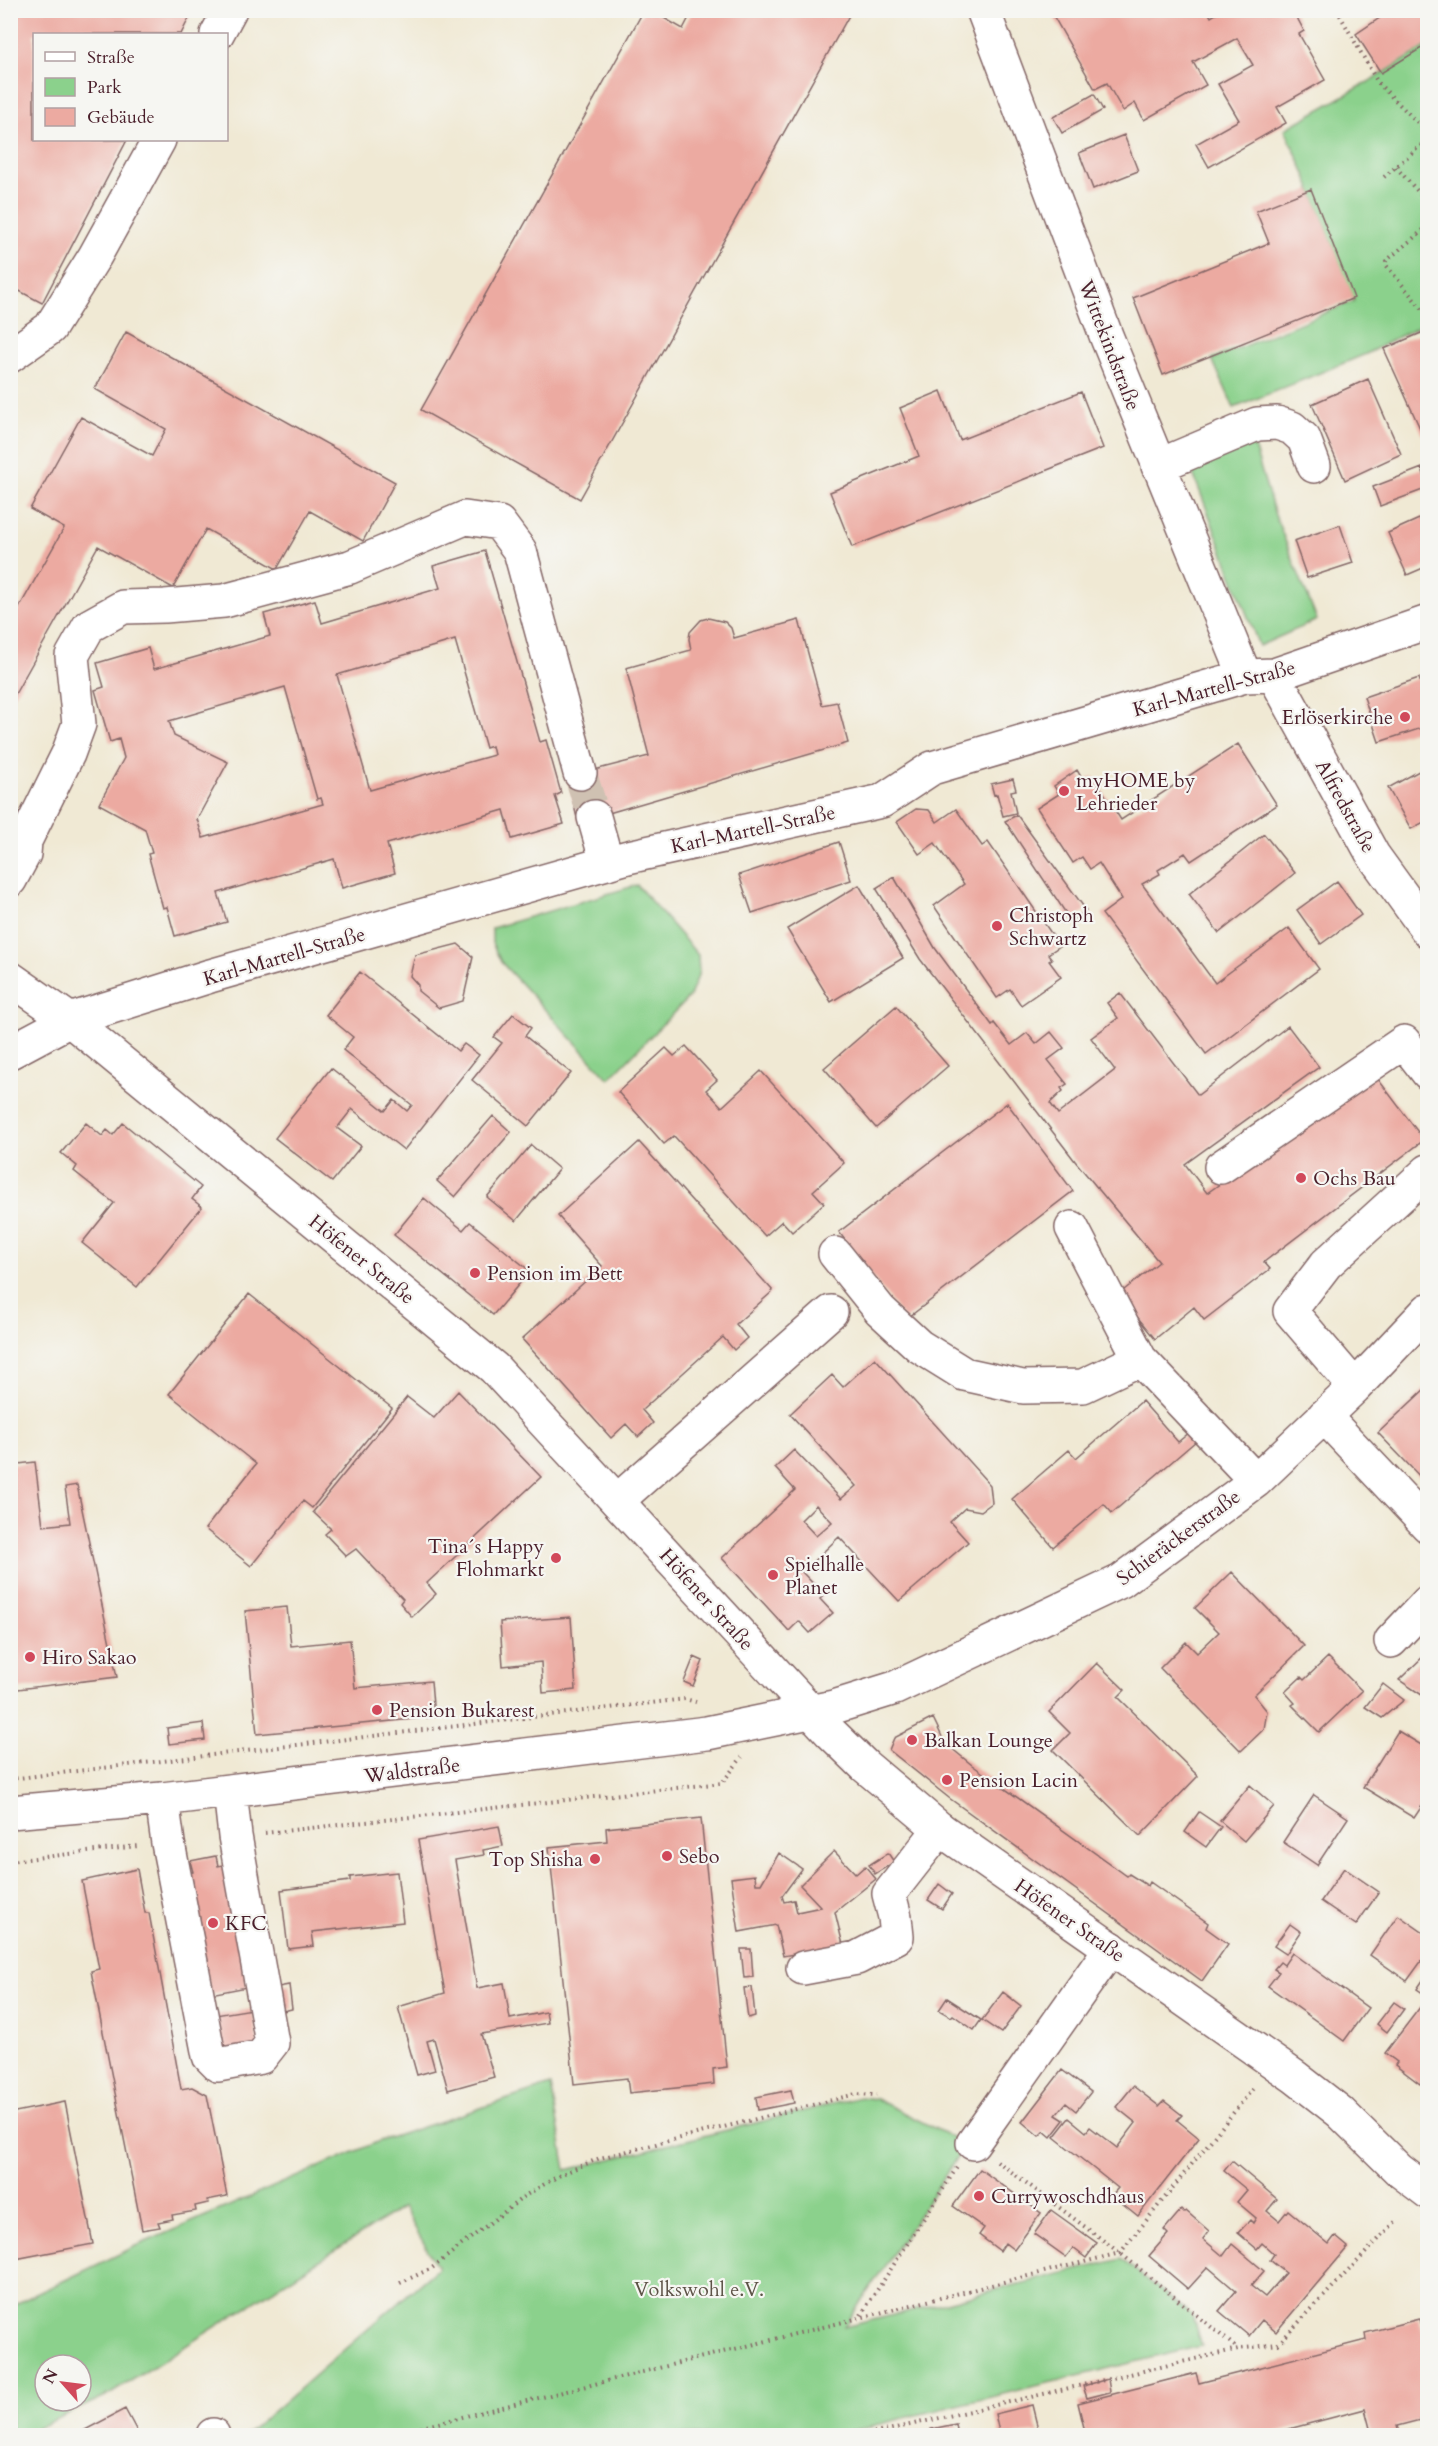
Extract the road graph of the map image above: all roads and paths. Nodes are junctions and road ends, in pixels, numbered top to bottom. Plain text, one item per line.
1 (230, 10) edge
2 (983, 10) edge
3 (1337, 10) edge
4 (218, 33) edge
5 (1428, 133) edge
6 (1428, 139) edge
7 (158, 141) edge
8 (1396, 167) junction
9 (1384, 177) dead end
10 (1428, 203) edge
11 (1428, 226) edge
12 (1422, 309) dead end
13 (10, 356) edge
14 (1158, 466) junction
15 (1314, 466) dead end
16 (1428, 622) edge
17 (1260, 676) junction
18 (580, 773) tunnel mouth
19 (594, 817) tunnel mouth
20 (607, 863) junction
21 (10, 880) edge
22 (1428, 932) edge
23 (10, 978) edge
24 (70, 1020) junction
25 (10, 1052) edge
26 (1422, 1055) edge
27 (1221, 1167) dead end
28 (1428, 1171) edge
29 (1072, 1228) dead end
30 (835, 1254) dead end
31 (1428, 1310) edge
32 (831, 1312) dead end
33 (1140, 1359) junction
34 (1354, 1387) junction
35 (1324, 1416) junction
36 (1256, 1481) junction
37 (617, 1501) junction
38 (1428, 1526) edge
39 (1428, 1602) edge
40 (1390, 1641) dead end
41 (811, 1712) junction
42 (230, 1791) junction
43 (162, 1799) junction
44 (10, 1812) edge
45 (940, 1829) junction
46 (1110, 1948) junction
47 (803, 1968) dead end
48 (1273, 2061) junction
49 (877, 2095) dead end
50 (973, 2143) junction
51 (1428, 2192) edge
52 (1398, 2219) dead end
53 (1120, 2253) junction
54 (400, 2283) dead end
55 (861, 2315) junction
56 (1238, 2349) junction
57 (386, 2436) edge
58 (862, 2436) edge

1 - 4 street
2 - 14 street, Wittekindstraße
3 - 5 path
6 - 8 path
7 - 13 street
8 - 9 path
8 - 10 path
11 - 12 path
14 - 15 street
14 - 17 street, Wittekindstraße
16 - 17 street, Karl-Martell-Straße
17 - 20 street, Karl-Martell-Straße
17 - 22 street, Alfredstraße
18 - 21 street
19 - 20 street
20 - 24 street, Karl-Martell-Straße
23 - 24 street, Höfener Straße
24 - 25 street, Karl-Martell-Straße
24 - 37 street, Höfener Straße
26 - 27 street
28 - 34 street
29 - 33 street
30 - 33 street
31 - 34 street, Schieräckerstraße
32 - 37 street
33 - 36 street
34 - 35 street, Schieräckerstraße
35 - 36 street, Schieräckerstraße
35 - 38 street
36 - 41 street, Schieräckerstraße
37 - 41 street, Höfener Straße
39 - 40 street
41 - 42 street, Waldstraße
41 - 45 street, Höfener Straße
42 - 43 street, Waldstraße
42 - 43 street
43 - 44 street, Waldstraße
45 - 46 street, Höfener Straße
45 - 47 street
46 - 48 street, Höfener Straße
46 - 50 street
48 - 51 street, Höfener Straße
48 - 53 path
49 - 54 path
50 - 53 path
50 - 55 path
52 - 56 path
53 - 55 path
53 - 56 path
55 - 57 path
56 - 58 path

